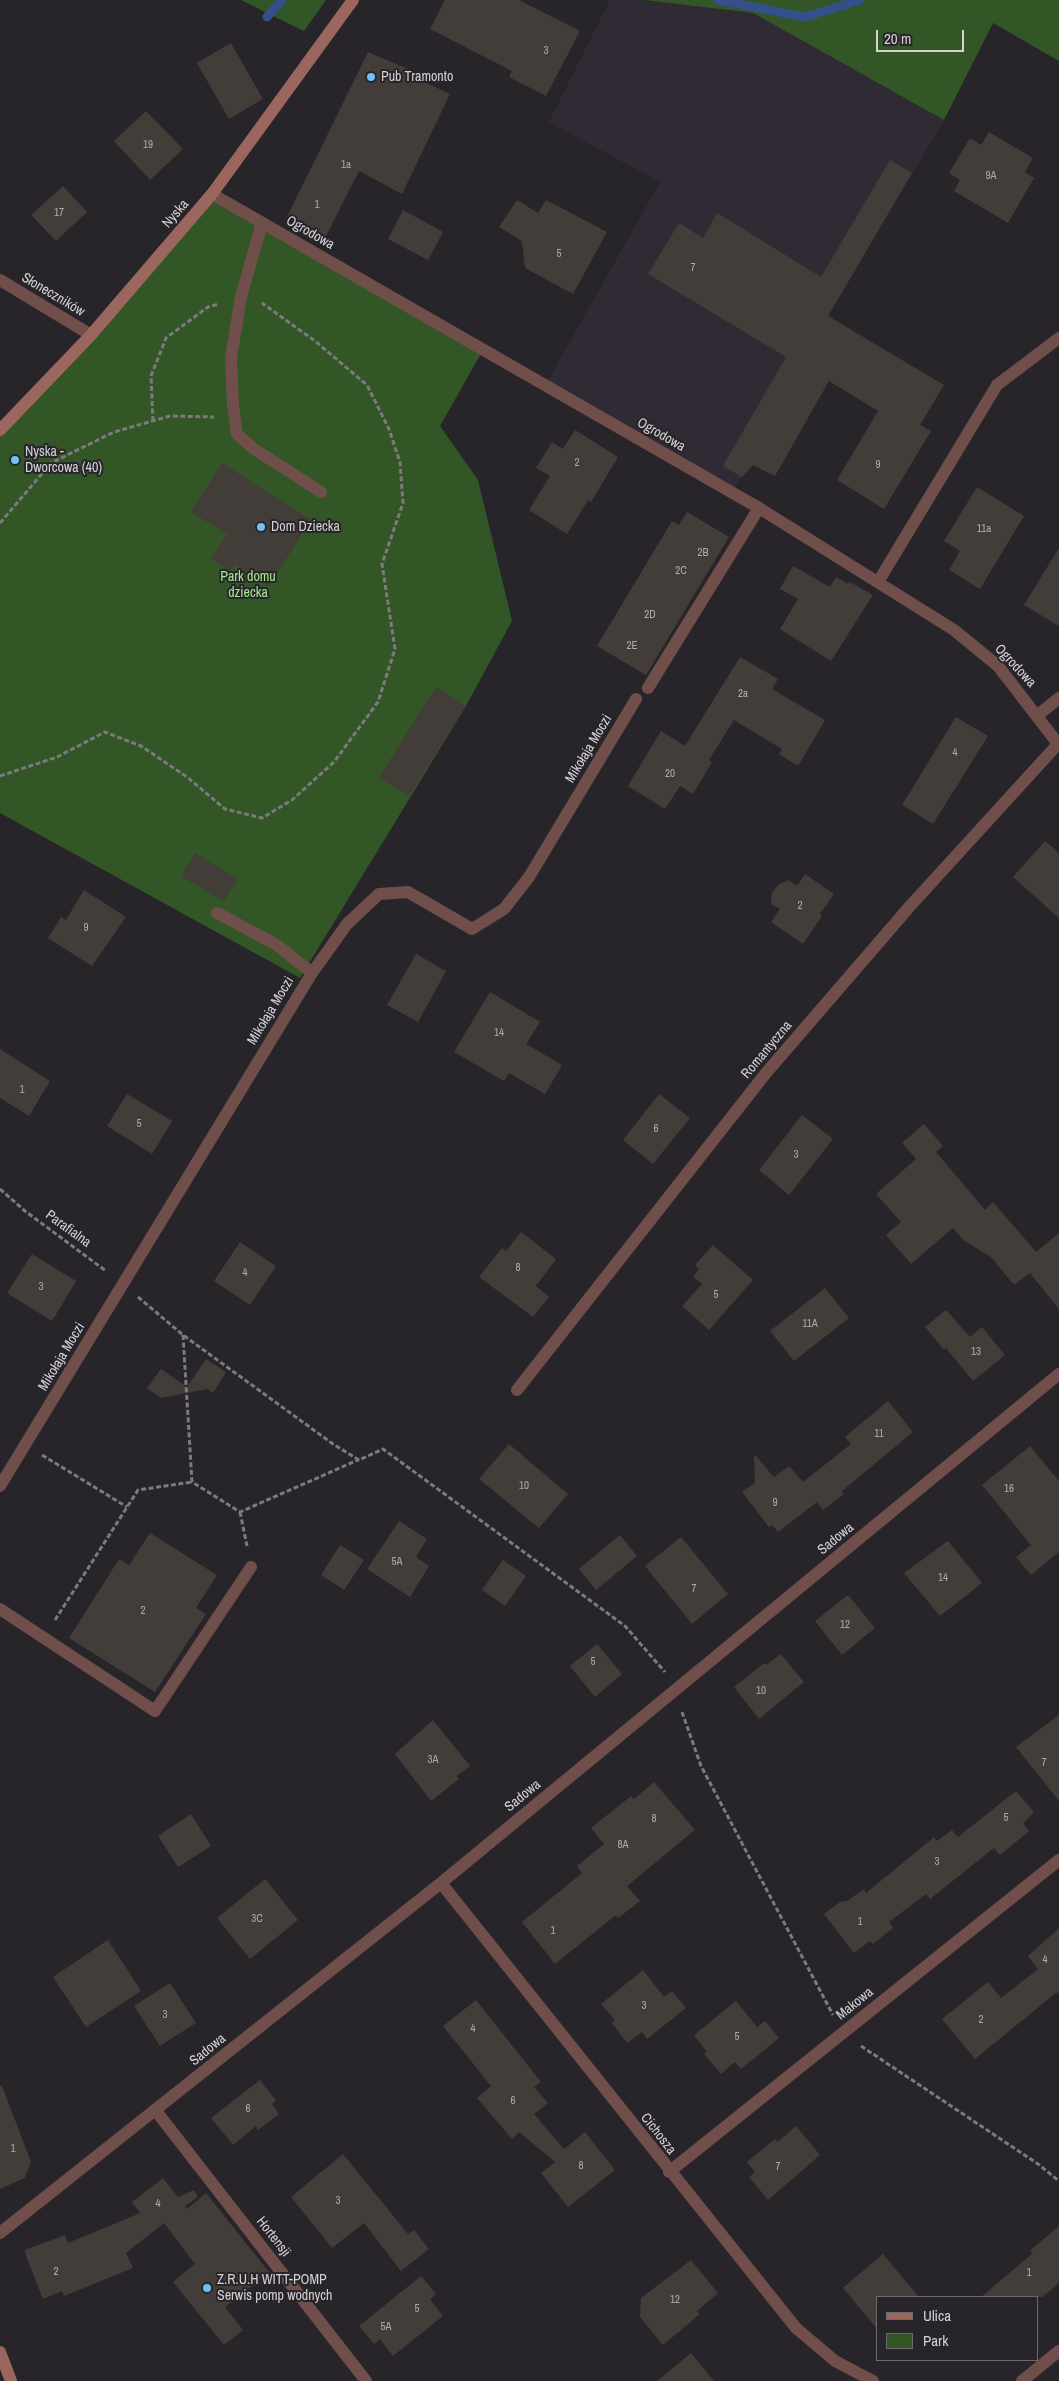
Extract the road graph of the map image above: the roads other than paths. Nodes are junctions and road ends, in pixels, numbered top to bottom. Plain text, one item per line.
1 (353, 0) edge
2 (212, 194) junction
3 (262, 223) junction
4 (0, 280) edge
5 (91, 335) junction
6 (1059, 338) edge
7 (0, 430) edge
8 (321, 492) dead end
9 (759, 508) junction
10 (878, 582) junction
11 (648, 688) dead end
12 (636, 698) dead end
13 (1059, 698) edge
14 (1038, 715) junction
15 (1059, 744) edge
16 (217, 913) dead end
17 (312, 973) junction
18 (1059, 1374) edge
19 (517, 1390) dead end
20 (0, 1486) edge
21 (251, 1567) road end
22 (0, 1610) edge
23 (1059, 1860) edge
24 (441, 1882) junction
25 (156, 2111) junction
26 (669, 2172) junction
27 (0, 2234) edge
28 (1059, 2351) edge
29 (0, 2352) edge
30 (11, 2381) edge
31 (366, 2381) edge
32 (873, 2381) edge
33 (1022, 2381) edge

1 - 2 street, Nyska
2 - 3 street, Ogrodowa
2 - 5 street, Nyska
3 - 8 street
3 - 9 street, Ogrodowa
4 - 5 street, Słoneczników
5 - 7 street, Nyska
6 - 10 street
9 - 10 street, Ogrodowa
9 - 11 street
10 - 14 street, Ogrodowa
12 - 17 street, Mikołaja Moczi
13 - 14 street
14 - 15 street, Ogrodowa
15 - 19 street, Romantyczna
16 - 17 street
17 - 20 street, Mikołaja Moczi
18 - 24 street, Sadowa
21 - 22 street
23 - 26 street, Makowa
24 - 25 street, Sadowa
24 - 26 street, Cichosza
25 - 27 street, Sadowa
25 - 31 street, Hortensji
26 - 32 street, Cichosza
28 - 33 street
29 - 30 street

